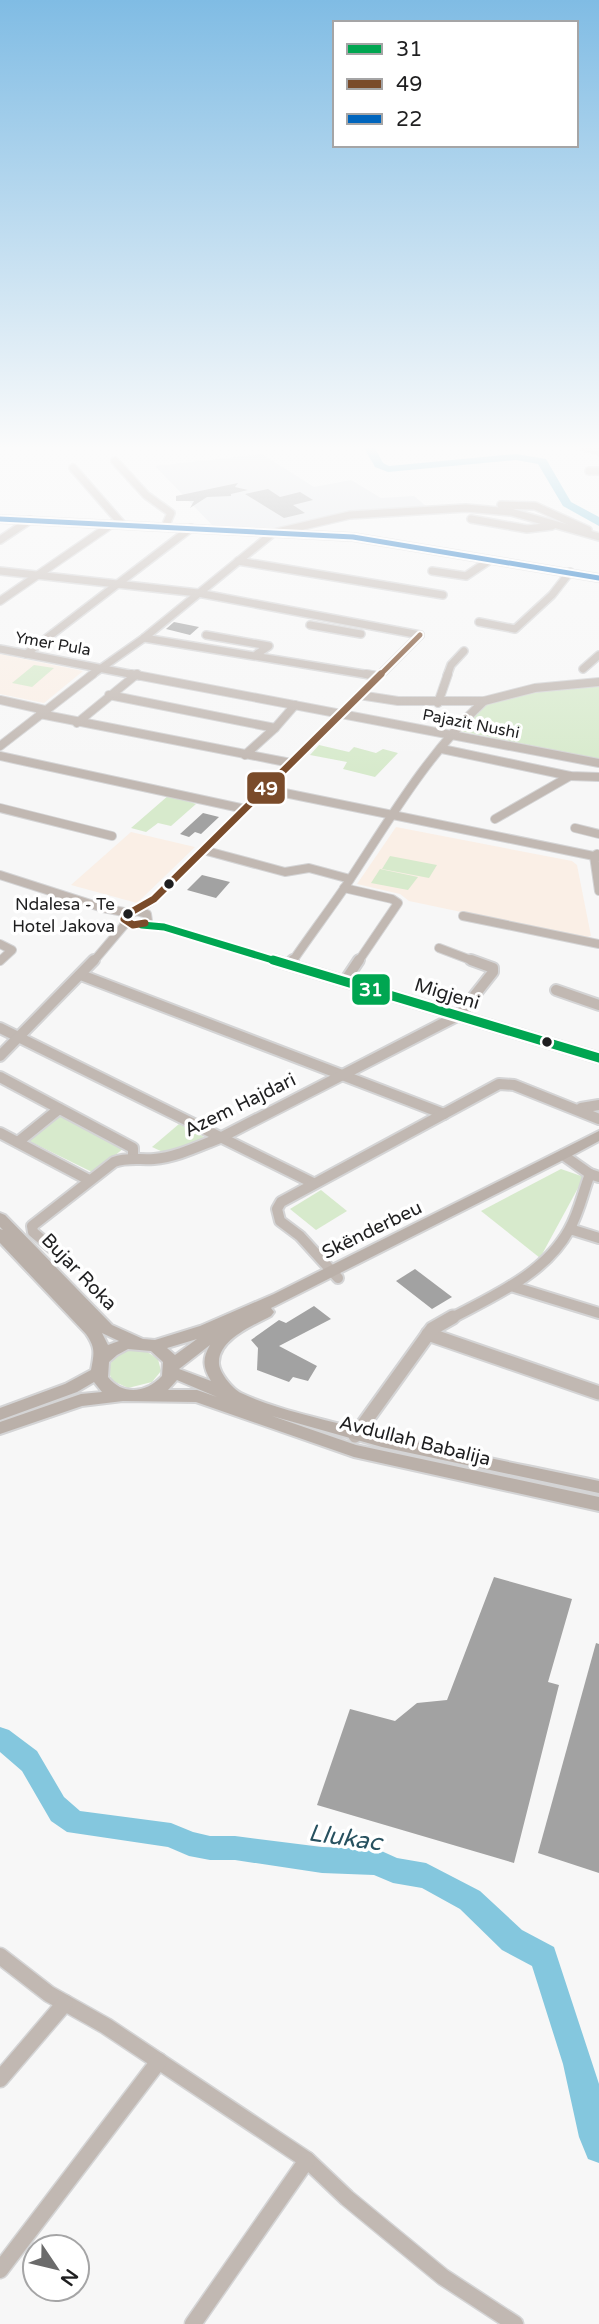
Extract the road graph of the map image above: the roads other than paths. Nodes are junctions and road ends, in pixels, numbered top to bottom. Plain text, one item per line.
1 (68, 554) edge
2 (156, 554) edge
3 (246, 554) edge
4 (457, 554) edge
5 (490, 560) junction
6 (238, 561) junction
7 (0, 570) edge
8 (432, 571) dead end
9 (569, 572) junction
10 (39, 575) junction
11 (599, 578) edge
12 (119, 583) junction
13 (198, 593) junction
14 (443, 595) dead end
15 (0, 601) edge
16 (479, 622) dead end
17 (310, 625) dead end
18 (361, 634) dead end
19 (206, 635) dead end
20 (144, 638) junction
21 (0, 649) edge
22 (464, 651) dead end
23 (26, 654) junction
24 (257, 654) junction
25 (599, 655) edge
26 (101, 667) junction
27 (583, 669) dead end
28 (137, 674) junction
29 (378, 676) junction
30 (599, 682) edge
31 (109, 695) junction
32 (359, 695) junction
33 (0, 700) edge
34 (484, 701) junction
35 (439, 703) junction
36 (295, 705) junction
37 (42, 712) junction
38 (338, 714) junction
39 (77, 723) junction
40 (275, 728) junction
41 (452, 734) junction
42 (0, 747) edge
43 (442, 749) junction
44 (245, 755) junction
45 (0, 756) edge
46 (599, 762) edge
47 (291, 763) junction
48 (570, 776) junction
49 (599, 777) edge
50 (265, 789) junction
51 (0, 808) edge
52 (245, 808) junction
53 (392, 815) junction
54 (495, 819) dead end
55 (575, 828) dead end
56 (599, 834) edge
57 (112, 836) dead end
58 (203, 850) junction
59 (597, 855) edge
60 (0, 875) edge
61 (347, 883) junction
62 (599, 891) edge
63 (463, 916) dead end
64 (136, 919) junction
65 (0, 944) edge
66 (599, 944) edge
67 (439, 948) dead end
68 (0, 961) edge
69 (290, 964) junction
70 (80, 975) junction
71 (345, 981) junction
72 (556, 989) dead end
73 (599, 1005) edge
74 (459, 1016) junction
75 (0, 1028) edge
76 (21, 1037) junction
77 (599, 1047) edge
78 (578, 1052) junction
79 (0, 1056) edge
80 (599, 1058) edge
81 (342, 1073) junction
82 (0, 1077) edge
83 (599, 1105) edge
84 (575, 1107) junction
85 (59, 1109) junction
86 (444, 1114) junction
87 (599, 1119) edge
88 (0, 1133) edge
89 (599, 1135) edge
90 (220, 1138) junction
91 (18, 1142) junction
92 (599, 1144) edge
93 (566, 1158) junction
94 (133, 1159) junction
95 (594, 1176) edge
96 (89, 1180) junction
97 (313, 1183) junction
98 (0, 1218) edge
99 (570, 1229) junction
100 (0, 1234) edge
101 (599, 1238) edge
102 (51, 1248) dead end
103 (334, 1275) junction
104 (511, 1286) junction
105 (266, 1312) junction
106 (599, 1313) edge
107 (428, 1334) junction
108 (138, 1342) junction
109 (155, 1346) junction
110 (100, 1365) junction
111 (172, 1369) junction
112 (599, 1393) edge
113 (143, 1395) junction
114 (125, 1396) junction
115 (237, 1397) junction
116 (0, 1414) edge
117 (0, 1428) edge
118 (355, 1436) junction
119 (599, 1488) edge
120 (599, 1504) edge
121 (0, 1956) edge
122 (65, 2003) junction
123 (159, 2061) junction
124 (0, 2079) edge
125 (307, 2160) junction
126 (0, 2270) edge
127 (193, 2324) edge
128 (515, 2324) edge

1 - 10 street
2 - 12 street
3 - 6 street
4 - 5 street
5 - 8 street
5 - 9 street
6 - 13 street
6 - 14 street
7 - 10 street
9 - 11 street
9 - 16 street
10 - 12 street
10 - 15 street
12 - 13 street
12 - 23 street
13 - 20 street
13 - 29 street
17 - 18 street
19 - 24 street
20 - 24 street
20 - 26 street
21 - 23 street, Ymer Pula
22 - 35 street
23 - 26 street, Ymer Pula
24 - 29 street
25 - 27 street
26 - 28 street, Ymer Pula
26 - 37 street
28 - 31 street
28 - 36 street, Ymer Pula
29 - 32 street
30 - 34 street
31 - 39 street
31 - 40 street
32 - 35 street
32 - 38 street
33 - 37 street
34 - 35 street
34 - 41 street
36 - 38 street, Pajazit Nushi
36 - 40 street
37 - 39 street
37 - 42 street
38 - 41 street, Pajazit Nushi
38 - 47 street
39 - 44 street
40 - 44 street
41 - 43 street
41 - 46 street, Pajazit Nushi
43 - 48 street
43 - 53 street
44 - 47 street
45 - 52 street
47 - 50 street
48 - 49 street
48 - 54 street
50 - 52 street
50 - 53 street
51 - 57 street
52 - 58 street
53 - 59 street
53 - 61 street
55 - 56 street
58 - 61 street
58 - 64 street
59 - 62 street
60 - 64 street
61 - 69 street
61 - 71 street
63 - 66 street
64 - 69 street, Migjeni
64 - 70 street
65 - 68 street
67 - 74 street
69 - 71 street, Migjeni
70 - 76 street
70 - 81 street
71 - 74 street, Migjeni
72 - 73 street
74 - 78 street, Migjeni
74 - 81 street, Azem Hajdari
75 - 76 street
76 - 79 street
76 - 90 street
77 - 78 street
78 - 80 street, Migjeni
81 - 86 street
81 - 90 street, Azem Hajdari
82 - 85 street
83 - 84 street
84 - 86 street
84 - 87 street
85 - 91 street
85 - 94 street
86 - 97 street
88 - 91 street
89 - 93 main road, Skënderbeu
90 - 94 street, Azem Hajdari
90 - 97 street
91 - 96 street
92 - 93 main road, Skënderbeu
93 - 95 street
93 - 103 main road, Skënderbeu
94 - 96 street, Azem Hajdari
95 - 99 street
96 - 102 street, Azem Hajdari
97 - 103 street
98 - 108 main road, Bujar Roka
99 - 101 street
99 - 104 street
100 - 110 main road, Bujar Roka
103 - 105 main road, Skënderbeu
103 - 109 main road, Skënderbeu
104 - 106 street
104 - 107 street
105 - 111 main road, Skënderbeu
105 - 115 main road
107 - 112 street
107 - 118 street
108 - 109 main road
108 - 110 main road
109 - 111 main road
110 - 114 main road
110 - 116 main road
111 - 113 main road
111 - 115 main road, Avdullah Babalija
113 - 114 main road
113 - 120 main road, Avdullah Babalija
114 - 117 main road
115 - 118 main road, Avdullah Babalija
118 - 119 main road, Avdullah Babalija
121 - 122 street
122 - 123 street
122 - 124 street
123 - 125 street
123 - 126 street
125 - 127 street
125 - 128 street

